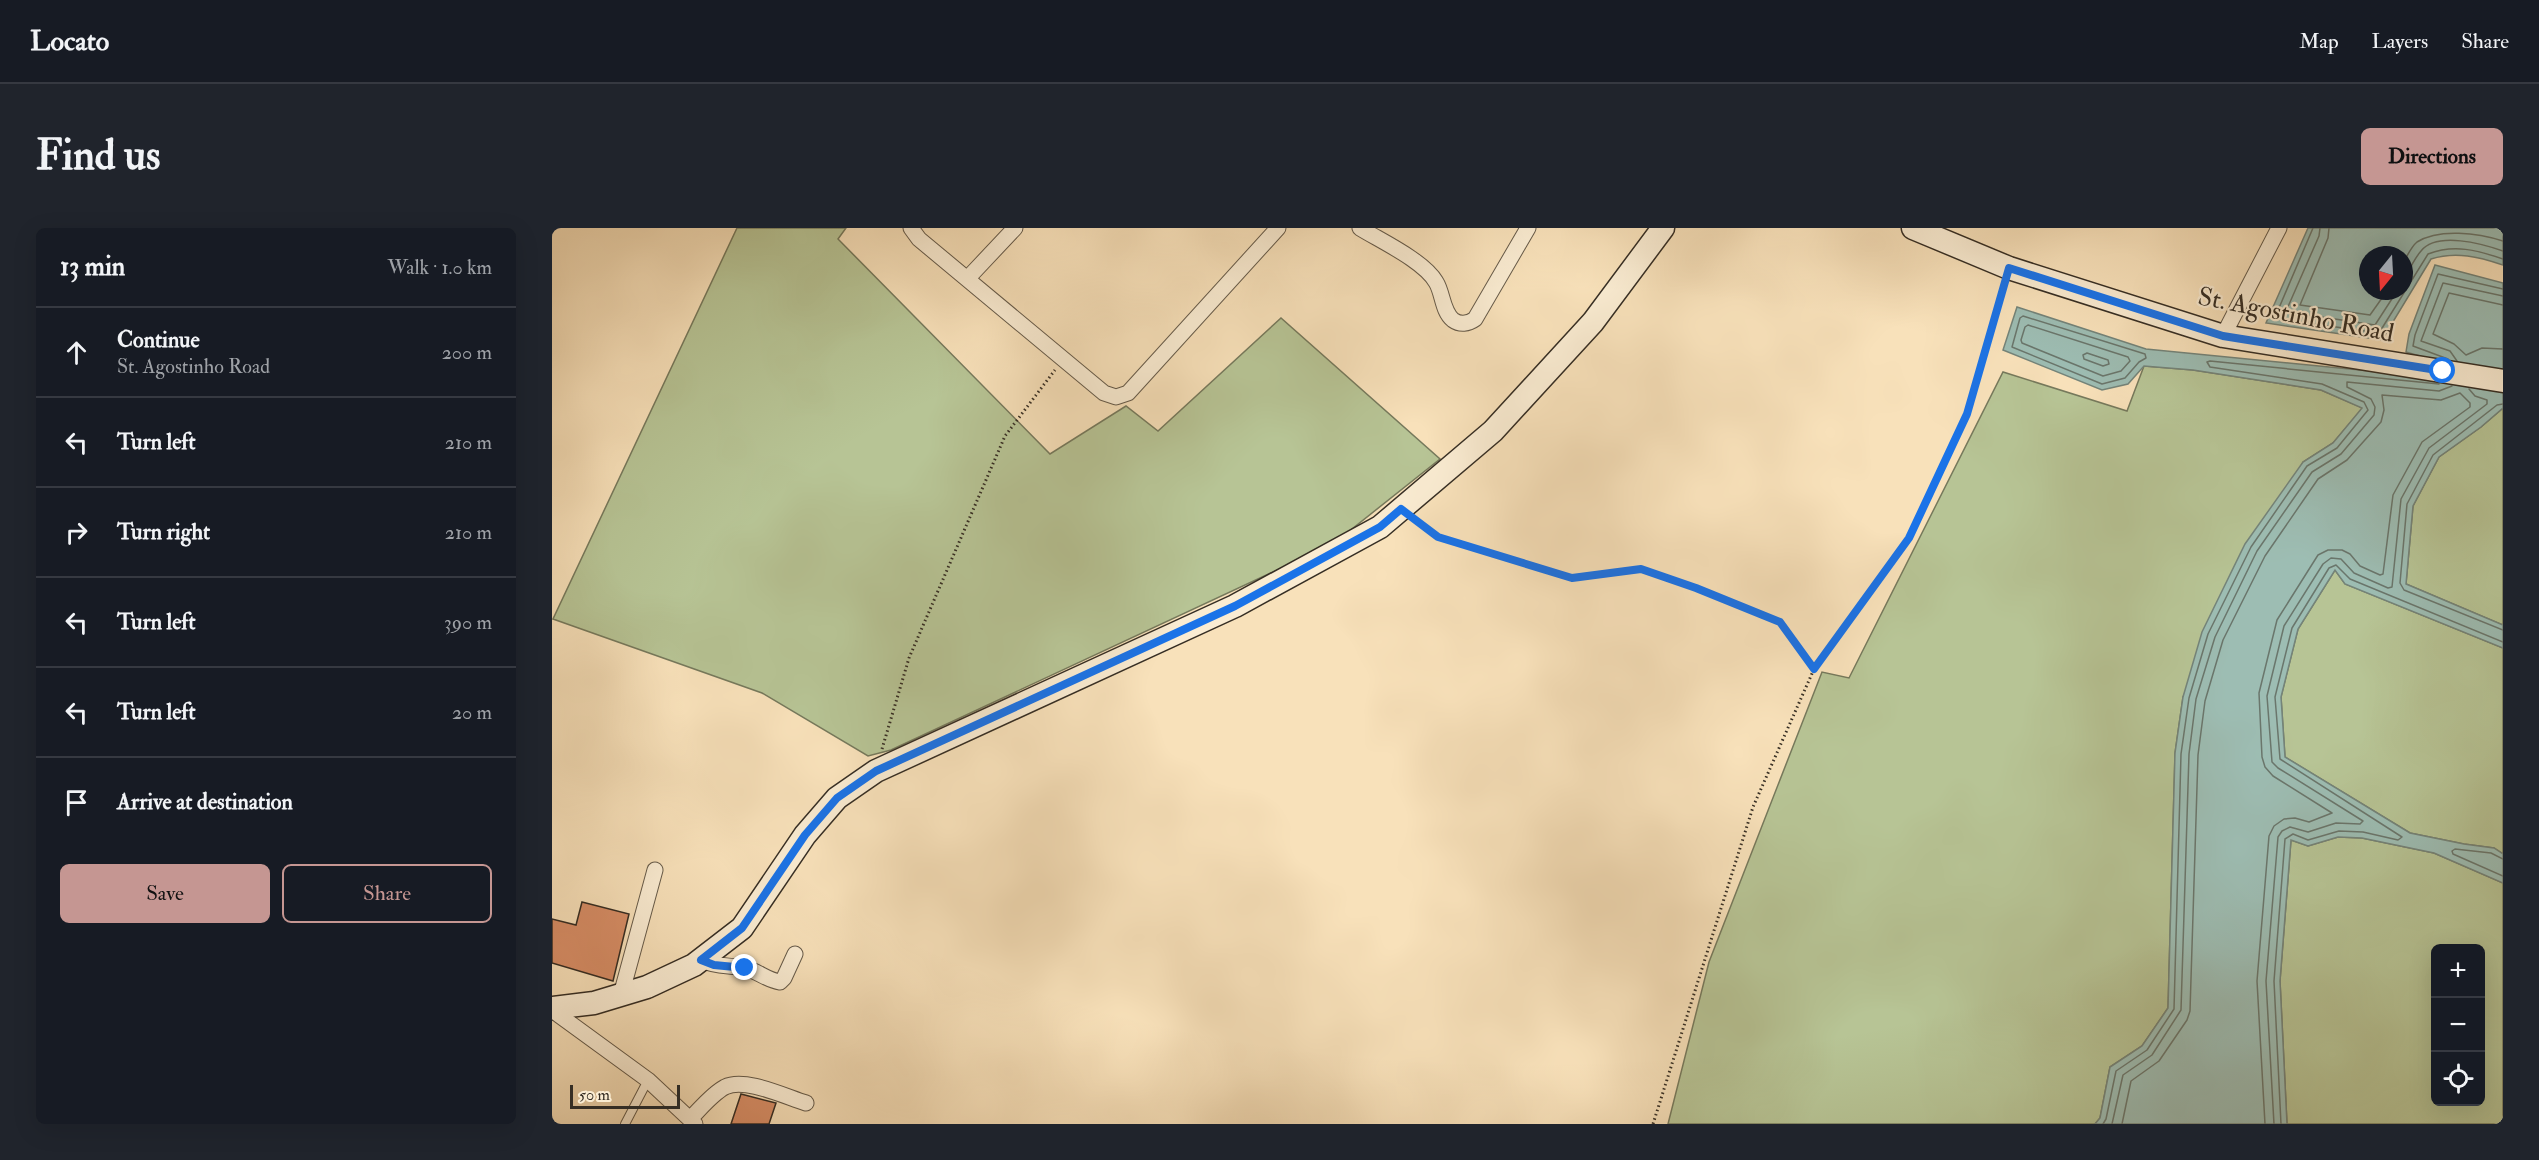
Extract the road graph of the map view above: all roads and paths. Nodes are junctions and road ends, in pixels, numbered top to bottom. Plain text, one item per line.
1 (911, 228) edge
2 (1015, 228) edge
3 (1278, 228) edge
4 (1360, 228) edge
5 (1528, 228) edge
6 (1663, 228) edge
7 (1913, 228) edge
8 (2279, 228) edge
9 (2009, 268) junction
10 (967, 279) junction
11 (2223, 336) junction
12 (1063, 359) junction
13 (2493, 379) edge
14 (1401, 509) junction
15 (1814, 669) junction
16 (876, 771) junction
17 (655, 870) dead end
18 (795, 954) dead end
19 (701, 960) junction
20 (621, 995) junction
21 (552, 1009) edge
22 (648, 1080) junction
23 (806, 1103) dead end
24 (693, 1121) edge
25 (625, 1124) edge
26 (1653, 1124) edge

1 - 10 street
2 - 10 street
3 - 12 street
4 - 5 street
6 - 14 street
7 - 9 street, St. Agostinho Road
8 - 11 street
9 - 11 street, St. Agostinho Road
9 - 15 path
10 - 12 street
11 - 13 street, St. Agostinho Road
12 - 16 path
14 - 15 path
14 - 16 street
15 - 26 path
16 - 19 street
17 - 20 street
18 - 19 street
19 - 20 street
20 - 21 street
21 - 22 street
22 - 24 street
22 - 25 lane
23 - 24 street

